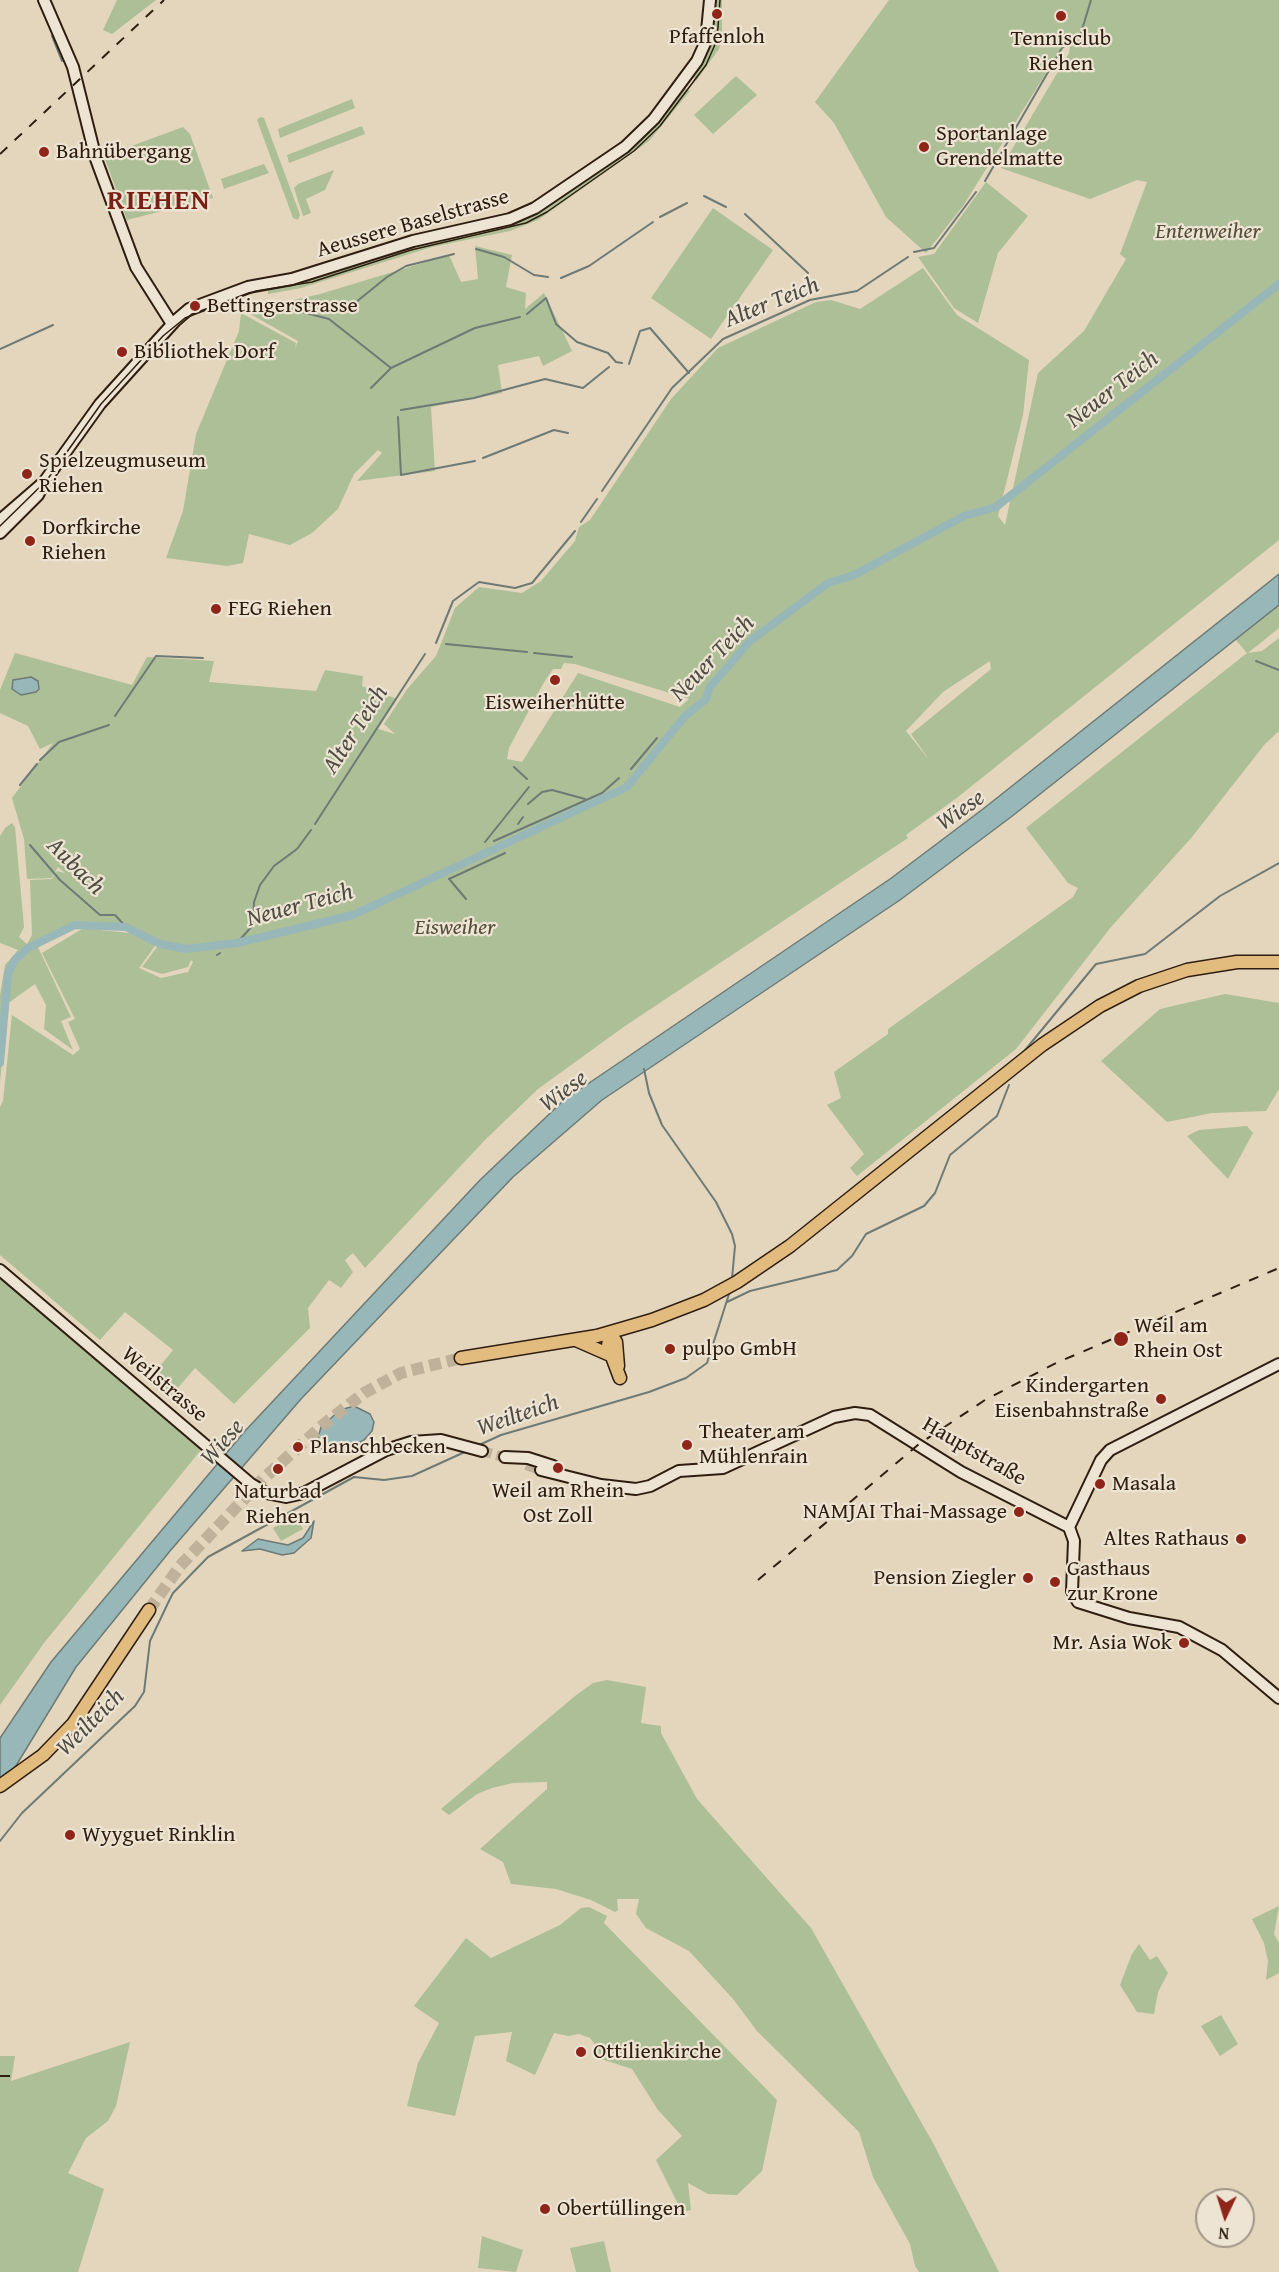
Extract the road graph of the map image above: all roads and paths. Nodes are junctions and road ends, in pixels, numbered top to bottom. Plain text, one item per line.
1 (44, 0) edge
2 (710, 0) edge
3 (172, 324) junction
4 (44, 482) junction
5 (0, 520) edge
6 (0, 534) edge
7 (1279, 962) edge
8 (0, 1270) edge
9 (636, 1325) junction
10 (610, 1333) junction
11 (577, 1341) junction
12 (614, 1355) junction
13 (461, 1358) tunnel mouth
14 (1279, 1364) edge
15 (619, 1374) dead end
16 (476, 1449) tunnel mouth
17 (526, 1465) tunnel mouth
18 (541, 1470) tunnel mouth
19 (572, 1477) junction
20 (1069, 1527) junction
21 (149, 1610) tunnel mouth
22 (1279, 1698) edge
23 (0, 1786) edge

1 - 3 street
2 - 3 street, Aeussere Baselstrasse
3 - 4 street, Aeussere Baselstrasse
4 - 5 street
4 - 6 street
7 - 9 main road
8 - 16 street, Weilstrasse
9 - 10 main road
9 - 12 main road
10 - 11 main road
10 - 12 main road
11 - 12 main road
11 - 13 main road
12 - 15 main road
14 - 20 street
17 - 19 street, Hauptstraße
18 - 19 street, Hauptstraße
19 - 20 street, Hauptstraße
20 - 22 street
21 - 23 main road

